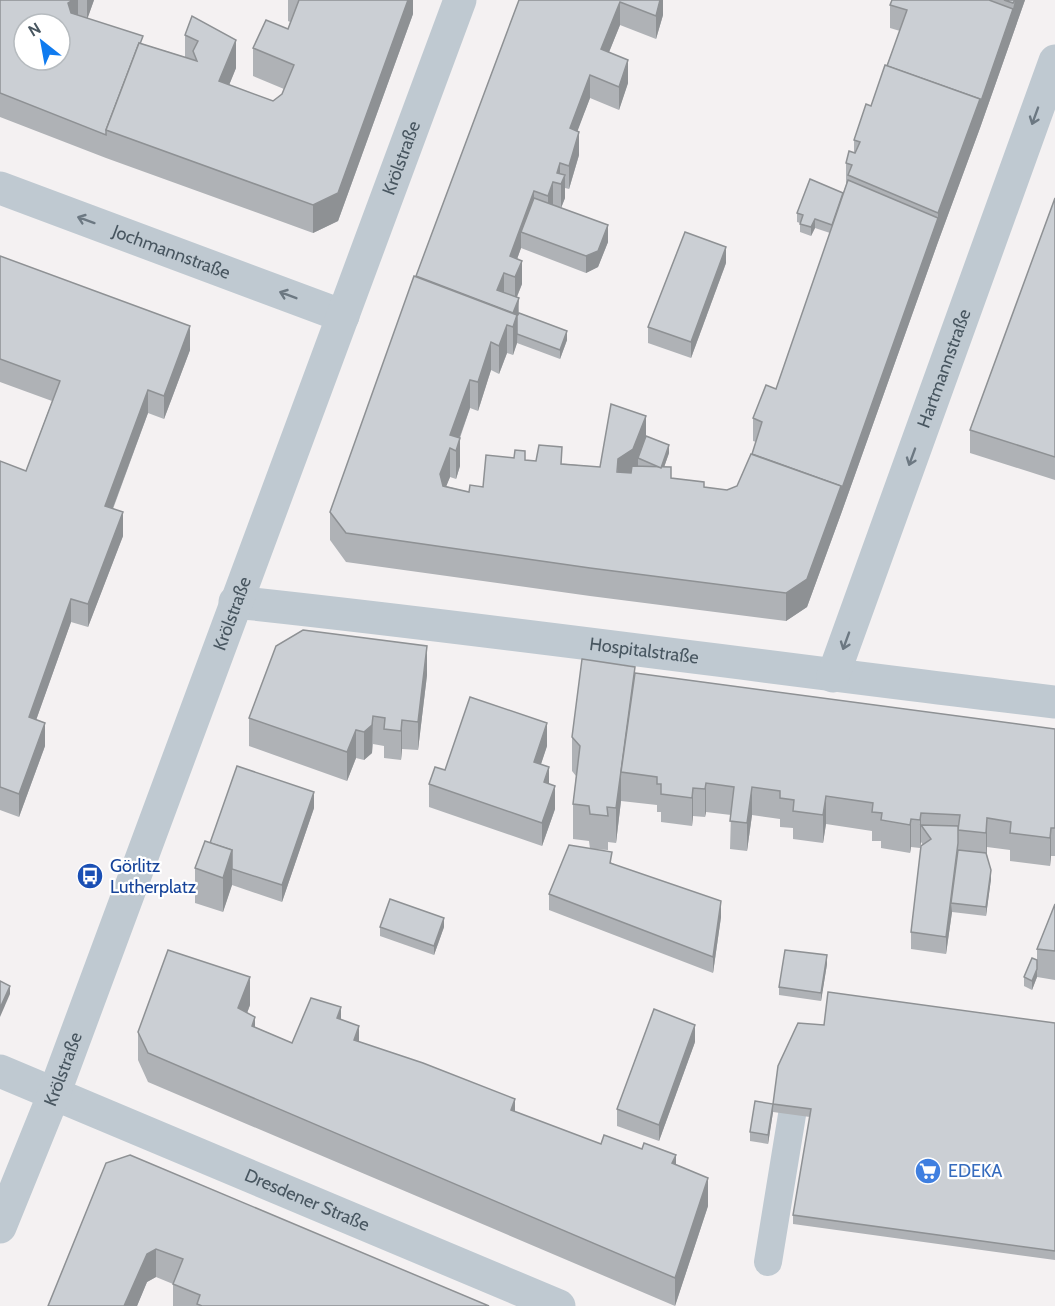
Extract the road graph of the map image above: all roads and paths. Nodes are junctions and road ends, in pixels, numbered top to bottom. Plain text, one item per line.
1 (460, 0) edge
2 (1055, 61) edge
3 (0, 188) edge
4 (343, 316) junction
5 (235, 602) junction
6 (833, 676) junction
7 (1055, 702) edge
8 (0, 1071) edge
9 (54, 1094) junction
10 (792, 1115) edge
11 (0, 1227) edge
12 (768, 1262) dead end
13 (559, 1306) edge

1 - 4 street, Krölstraße
2 -> 6 street, Hartmannstraße
4 -> 3 street, Jochmannstraße
4 - 5 street, Krölstraße
5 - 6 street, Hospitalstraße
5 - 9 street, Krölstraße
6 - 7 street, Hospitalstraße
8 - 9 street, Dresdener Straße
9 - 11 street, Krölstraße
9 - 13 street, Dresdener Straße
10 - 12 lane

